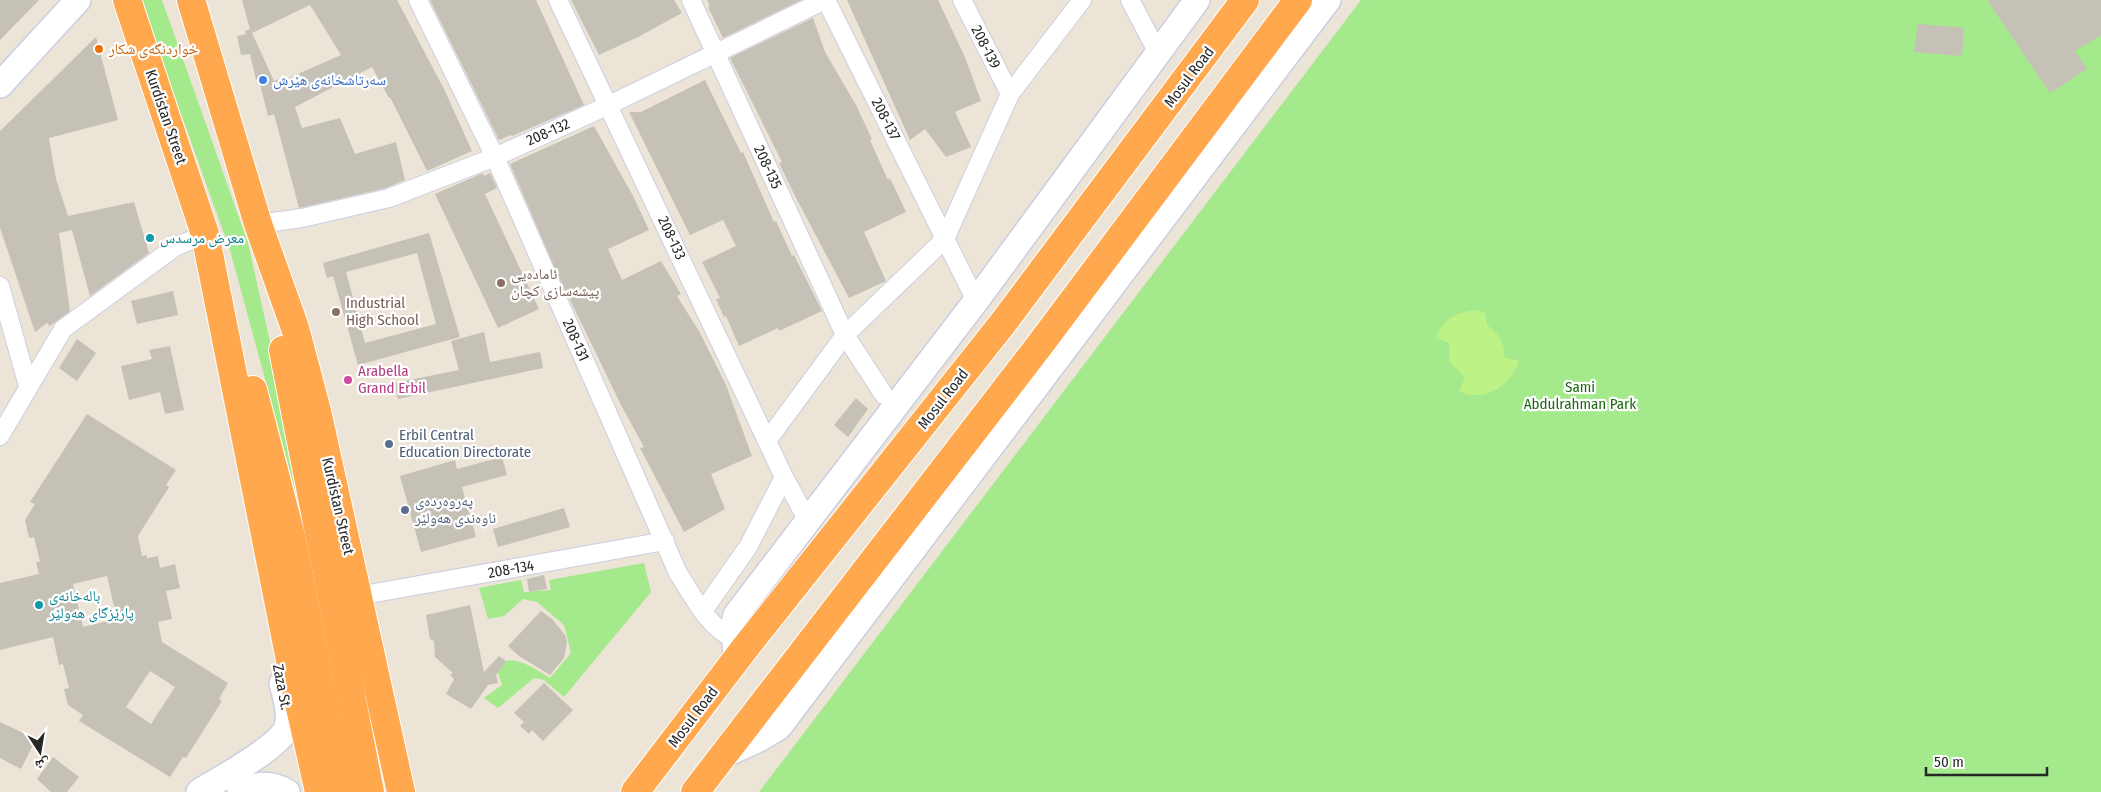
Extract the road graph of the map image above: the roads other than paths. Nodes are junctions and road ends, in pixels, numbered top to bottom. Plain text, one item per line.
1 (78, 0) edge
2 (127, 0) edge
3 (191, 0) edge
4 (418, 0) edge
5 (558, 0) edge
6 (690, 0) edge
7 (825, 0) edge
8 (962, 0) edge
9 (1082, 0) edge
10 (1130, 0) edge
11 (1197, 0) edge
12 (1245, 0) edge
13 (1298, 0) edge
14 (1328, 0) edge
15 (1228, 24) junction
16 (1262, 49) junction
17 (716, 53) junction
18 (1158, 53) junction
19 (1184, 83) junction
20 (0, 85) edge
21 (1010, 94) junction
22 (608, 105) junction
23 (1218, 108) junction
24 (495, 156) junction
25 (258, 224) junction
26 (205, 234) junction
27 (945, 239) junction
28 (0, 286) edge
29 (976, 300) junction
30 (845, 335) junction
31 (28, 386) junction
32 (884, 395) dead end
33 (0, 436) edge
34 (767, 440) junction
35 (784, 477) junction
36 (808, 521) junction
37 (265, 537) junction
38 (665, 541) junction
39 (358, 596) junction
40 (703, 611) junction
41 (736, 650) junction
42 (722, 756) junction
43 (404, 785) edge
44 (199, 792) edge
45 (240, 792) edge
46 (287, 792) edge
47 (319, 792) edge
48 (342, 792) edge
49 (370, 792) edge
50 (635, 792) edge
51 (695, 792) edge

1 - 20 street
2 - 26 highway, Kurdistan Street
3 - 25 highway, Kurdistan Street
4 - 24 street, 208-131
5 - 22 street, 208-133
6 - 17 street, 208-135
7 - 17 street, 208-132
7 - 27 street, 208-137
8 - 21 street, 208-139
9 - 21 street
10 - 18 street
11 - 18 street
12 - 15 highway, Mosul Road
13 - 16 highway
14 - 42 street
15 - 16 highway
15 - 19 highway, Mosul Road
16 - 23 highway
17 - 22 street, 208-132
17 - 30 street, 208-135
18 - 29 street
19 - 23 highway
19 - 41 highway, Mosul Road
21 - 27 street
22 - 24 street, 208-132
22 - 34 street, 208-133
23 - 42 highway
24 - 25 street, 208-132
24 - 38 street, 208-131
25 - 39 highway, Kurdistan Street
25 - 49 highway, Kurdistan Street
26 - 31 street
26 - 37 highway, Kurdistan Street
26 - 48 highway, Kurdistan Street
27 - 29 street, 208-137
27 - 30 street
28 - 31 street
29 - 36 street
30 - 32 street, 208-135
30 - 34 street
31 - 33 street
34 - 35 street, 208-133
35 - 36 street, 208-133
35 - 40 street
36 - 41 street
37 - 44 street, Zaza St.
37 - 47 highway, Kurdistan Street
38 - 39 street, 208-134
38 - 40 street, 208-131
39 - 43 highway, Kurdistan Street
40 - 41 street, 208-131
41 - 50 highway, Mosul Road
42 - 51 highway
45 - 46 street

